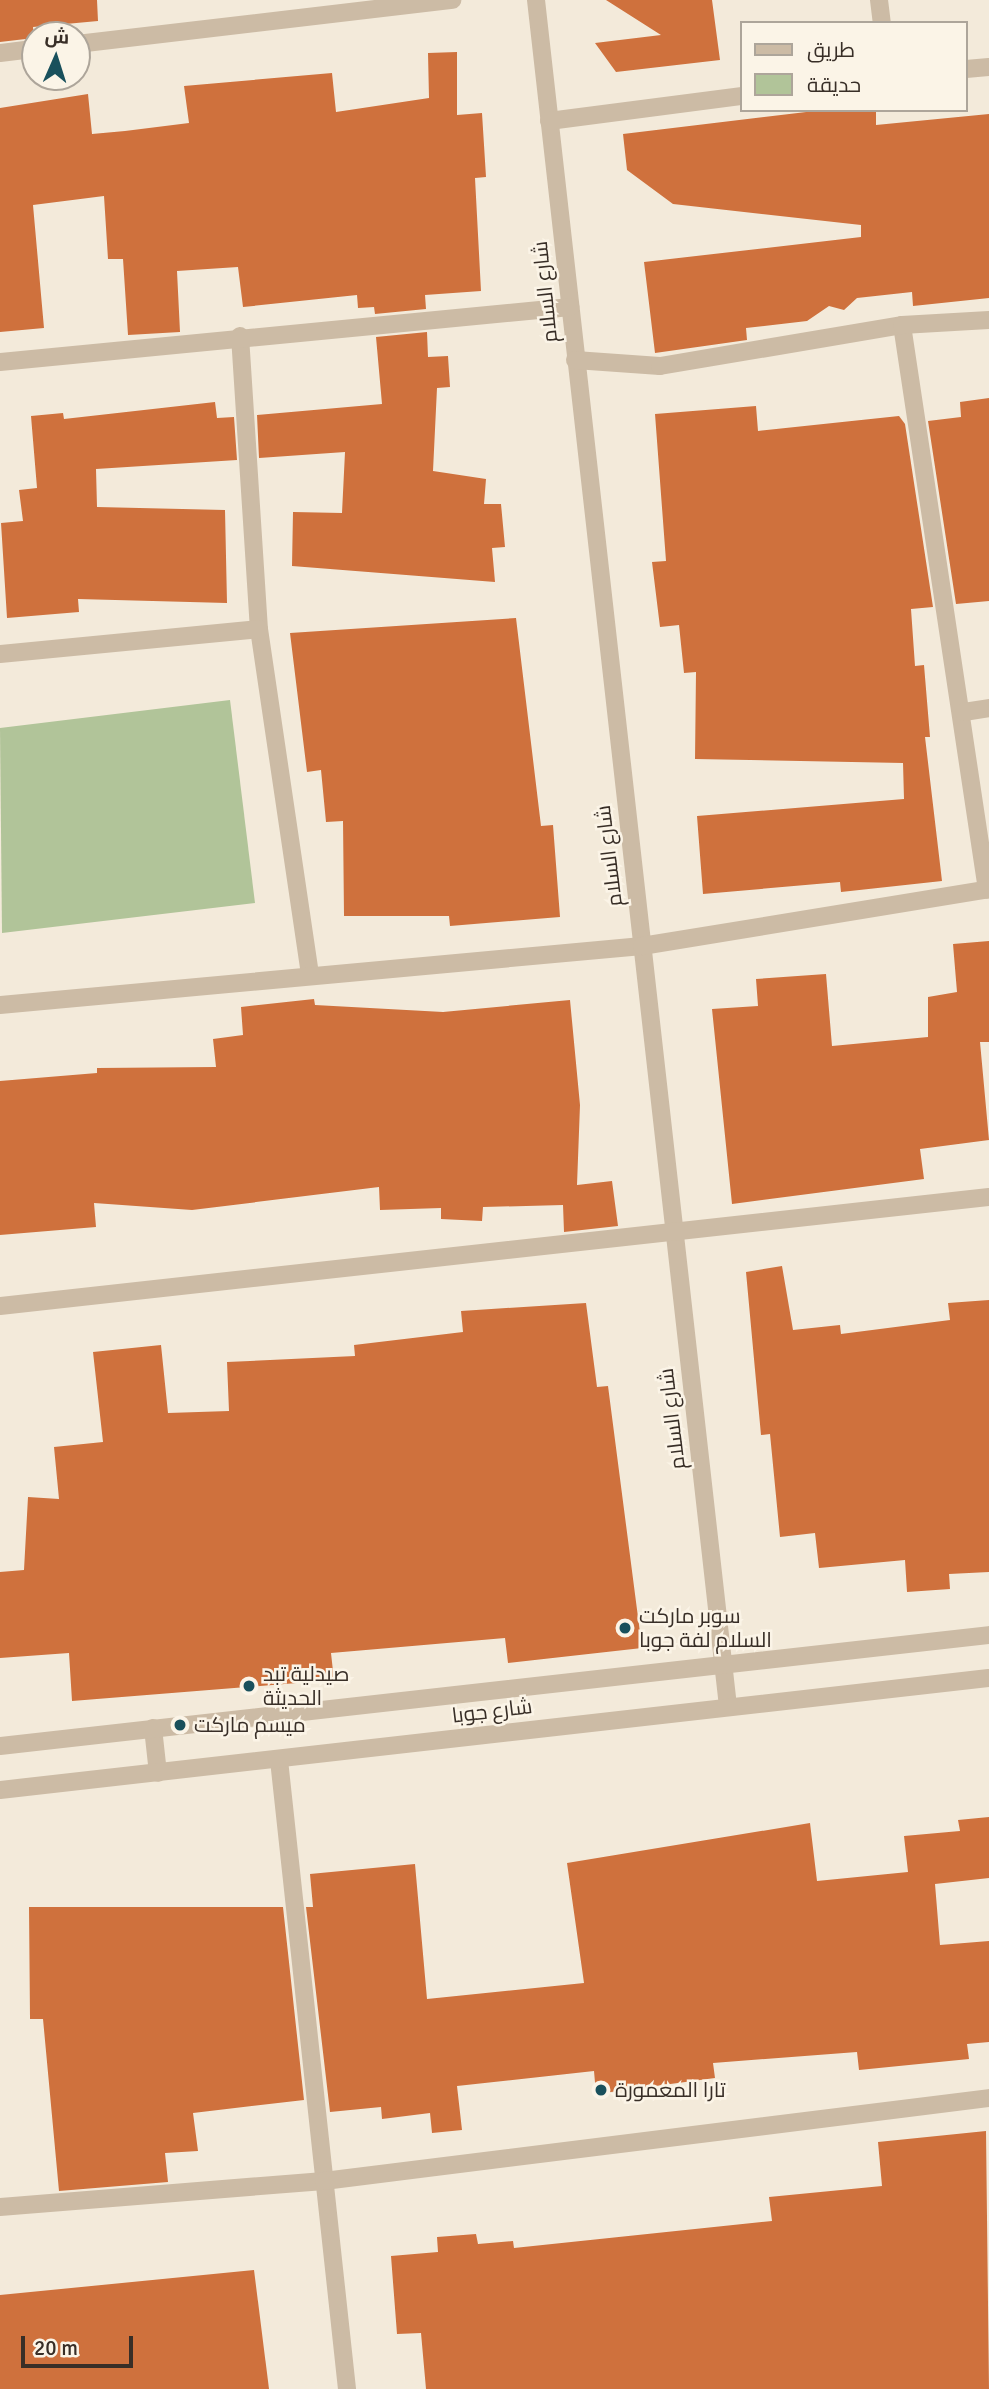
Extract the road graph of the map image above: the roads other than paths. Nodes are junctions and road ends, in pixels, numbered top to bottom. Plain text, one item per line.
1 (453, 0) edge
2 (536, 0) edge
3 (879, 0) edge
4 (882, 21) edge
5 (91, 42) edge
6 (21, 51) edge
7 (0, 53) edge
8 (989, 66) edge
9 (968, 69) edge
10 (740, 96) edge
11 (549, 121) junction
12 (570, 307) junction
13 (989, 320) edge
14 (902, 325) junction
15 (240, 336) junction
16 (575, 360) junction
17 (0, 362) edge
18 (259, 629) junction
19 (0, 654) edge
20 (989, 708) edge
21 (964, 712) junction
22 (988, 890) edge
23 (642, 946) junction
24 (310, 975) junction
25 (0, 1005) edge
26 (989, 1197) edge
27 (674, 1235) junction
28 (0, 1306) edge
29 (989, 1634) edge
30 (722, 1663) junction
31 (989, 1678) edge
32 (728, 1706) junction
33 (153, 1728) junction
34 (0, 1746) edge
35 (279, 1760) junction
36 (158, 1773) junction
37 (0, 1790) edge
38 (989, 2098) edge
39 (324, 2181) junction
40 (0, 2207) edge
41 (347, 2389) edge

1 - 5 street
2 - 11 street, شارع السلام
3 - 4 street
6 - 7 street
8 - 9 street
10 - 11 street
11 - 12 street, شارع السلام
12 - 15 street
12 - 16 street, شارع السلام
13 - 14 street
14 - 16 street
14 - 21 street
15 - 17 street
15 - 18 street
16 - 23 street, شارع السلام
18 - 19 street
18 - 24 street
20 - 21 street
21 - 22 street
22 - 23 street
23 - 24 street
23 - 27 street, شارع السلام
24 - 25 street
26 - 27 street
27 - 28 street
27 - 30 street, شارع السلام
29 - 30 street, شارع جوبا
30 - 32 street, شارع السلام
30 - 33 street, شارع جوبا
31 - 32 street, شارع جوبا
32 - 35 street, شارع جوبا
33 - 34 street, شارع جوبا
33 - 36 street
35 - 36 street, شارع جوبا
35 - 39 street
36 - 37 street, شارع جوبا
38 - 39 street
39 - 40 street
39 - 41 street

